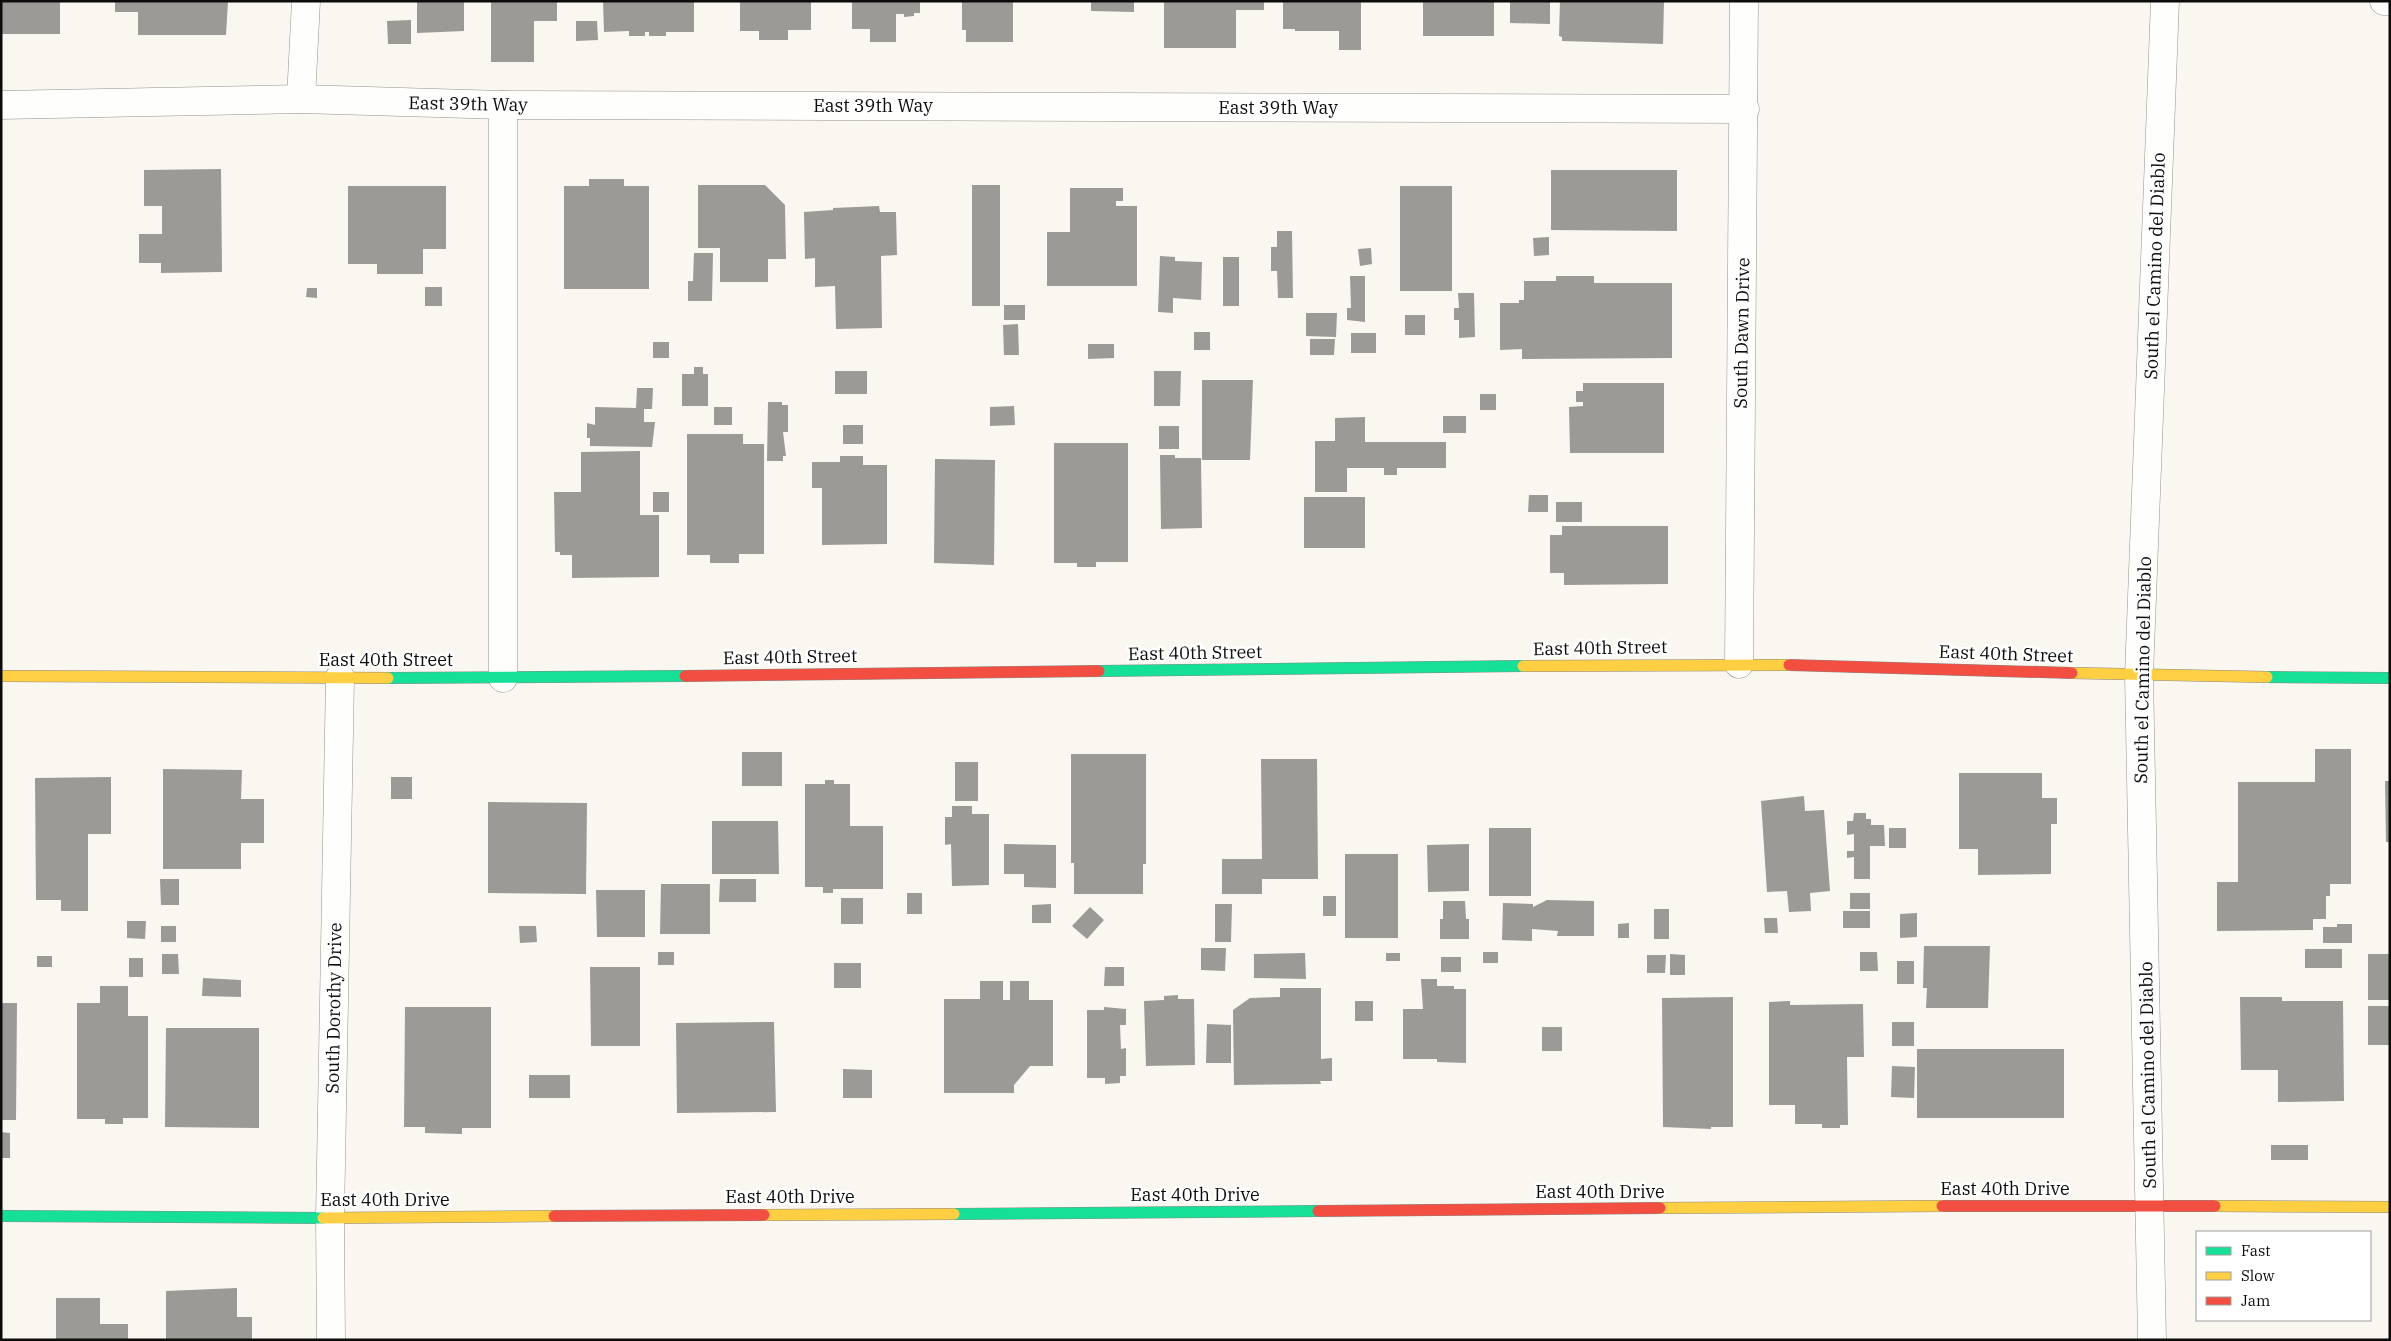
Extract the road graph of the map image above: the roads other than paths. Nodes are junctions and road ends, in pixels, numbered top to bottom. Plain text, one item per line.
1 (306, 1) edge
2 (1744, 1) edge
3 (2165, 1) edge
4 (2384, 1) edge
5 (2390, 1) edge
6 (301, 99) junction
7 (1, 105) edge
8 (503, 105) junction
9 (1744, 109) junction
10 (1739, 664) junction
11 (2139, 675) junction
12 (1, 676) edge
13 (340, 677) junction
14 (503, 678) junction
15 (2390, 678) edge
16 (2150, 1205) junction
17 (2390, 1207) edge
18 (1, 1216) edge
19 (330, 1218) junction
20 (331, 1340) edge
21 (2152, 1340) edge

1 - 6 street
2 - 9 street, South Dawn Drive
3 - 11 street, South el Camino del Diablo
4 - 5 street
6 - 7 street, East 39th Way
6 - 8 street, East 39th Way
8 - 9 street, East 39th Way
8 - 14 street
9 - 10 street, South Dawn Drive
10 - 11 street, East 40th Street
10 - 14 street, East 40th Street
11 - 15 street, East 40th Street
11 - 16 street, South el Camino del Diablo
12 - 13 street, East 40th Street
13 - 14 street, East 40th Street
13 - 19 street, South Dorothy Drive
16 - 17 street, East 40th Drive
16 - 19 street, East 40th Drive
16 - 21 street, South el Camino del Diablo
18 - 19 street, East 40th Drive
19 - 20 street, South Dorothy Drive

